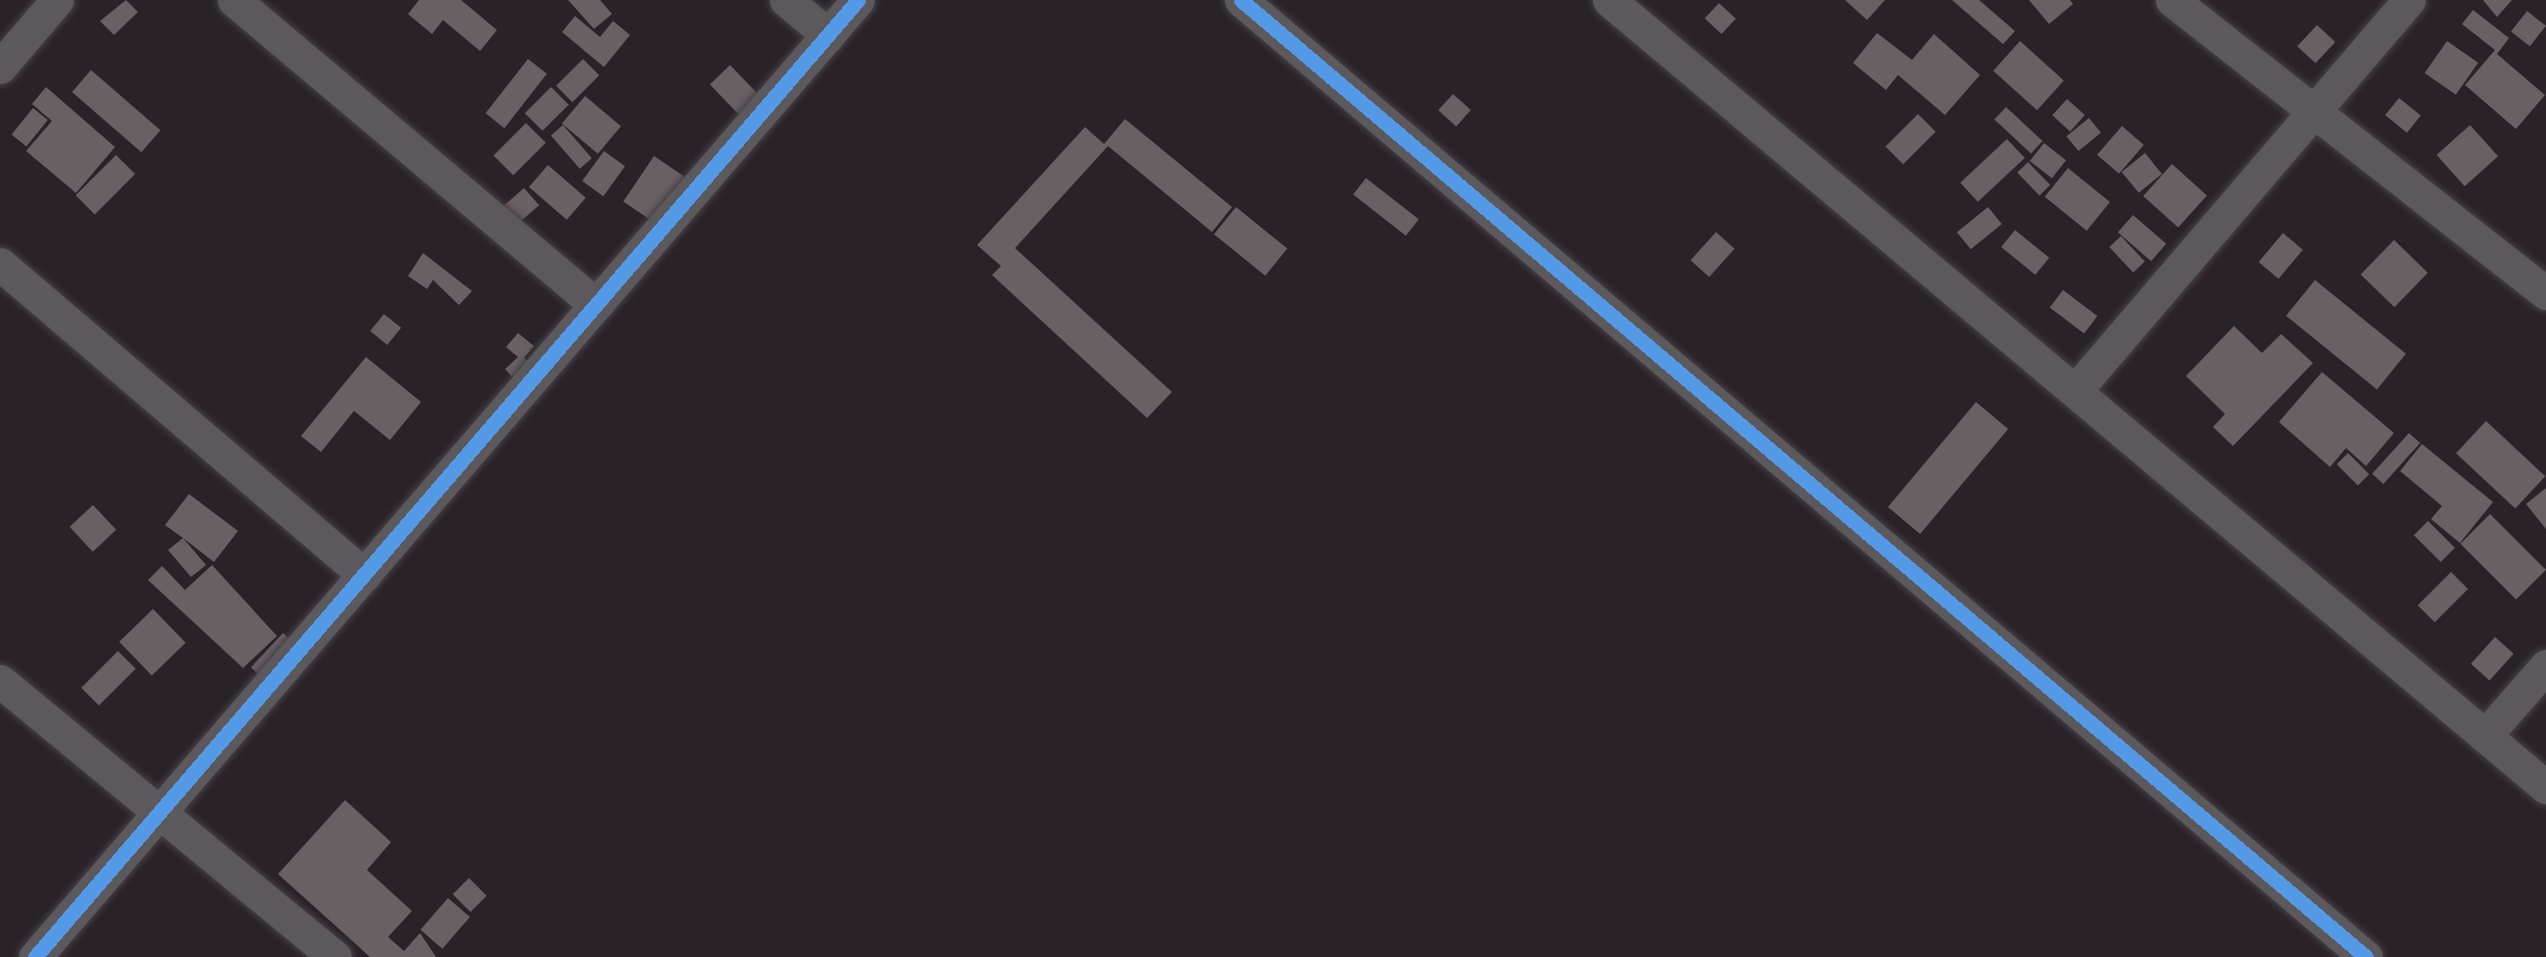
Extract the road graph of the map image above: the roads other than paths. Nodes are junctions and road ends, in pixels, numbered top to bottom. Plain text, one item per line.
1 (57, 0) edge
2 (234, 0) edge
3 (786, 0) edge
4 (858, 0) edge
5 (1241, 0) edge
6 (1610, 0) edge
7 (2171, 0) edge
8 (2409, 0) edge
9 (828, 35) junction
10 (0, 67) edge
11 (2314, 111) junction
12 (0, 264) edge
13 (2546, 293) edge
14 (596, 305) junction
15 (2075, 391) junction
16 (364, 575) junction
17 (2546, 666) edge
18 (0, 681) edge
19 (2485, 736) junction
20 (2546, 787) edge
21 (162, 810) junction
22 (35, 957) edge
23 (335, 957) edge
24 (2366, 957) edge

1 - 10 street
2 - 14 street
3 - 9 street
4 - 9 street
5 - 24 street
6 - 15 street
7 - 11 street
8 - 11 street
9 - 14 street
11 - 13 street
11 - 15 street
12 - 16 street
14 - 16 street
15 - 19 street
16 - 21 street
17 - 19 street
18 - 21 street
19 - 20 street
21 - 22 street
21 - 23 street

